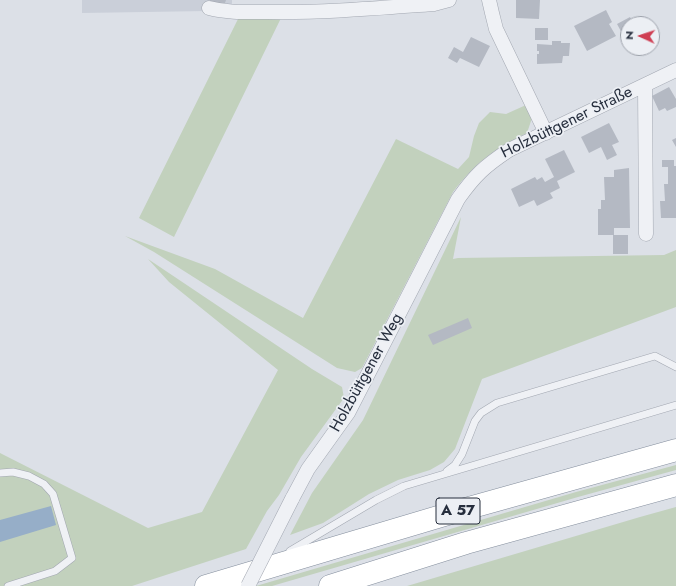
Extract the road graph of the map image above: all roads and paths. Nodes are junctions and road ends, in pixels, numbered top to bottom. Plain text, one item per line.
1 (449, 0) edge
2 (489, 0) edge
3 (411, 3) edge
4 (209, 8) dead end
5 (676, 70) edge
6 (645, 85) junction
7 (546, 133) junction
8 (472, 179) joint
9 (646, 234) dead end
10 (676, 367) edge
11 (676, 405) edge
12 (676, 450) edge
13 (445, 473) junction
14 (0, 474) edge
15 (676, 485) edge
16 (244, 581) edge
17 (8, 586) edge
18 (206, 586) edge
19 (330, 586) edge

1 - 3 street
2 - 7 street
3 - 4 street
5 - 6 street, Holzbüttgener Straße
6 - 7 street, Holzbüttgener Straße
6 - 9 street, Holzbüttgener Straße
7 - 8 street, Holzbüttgener Straße
8 - 16 street, Holzbüttgener Weg, bridge
10 - 13 lane
11 - 13 lane
12 - 16 highway, A 57
13 - 16 lane
14 - 17 lane
15 - 19 highway, A 57
16 - 18 highway, A 57

